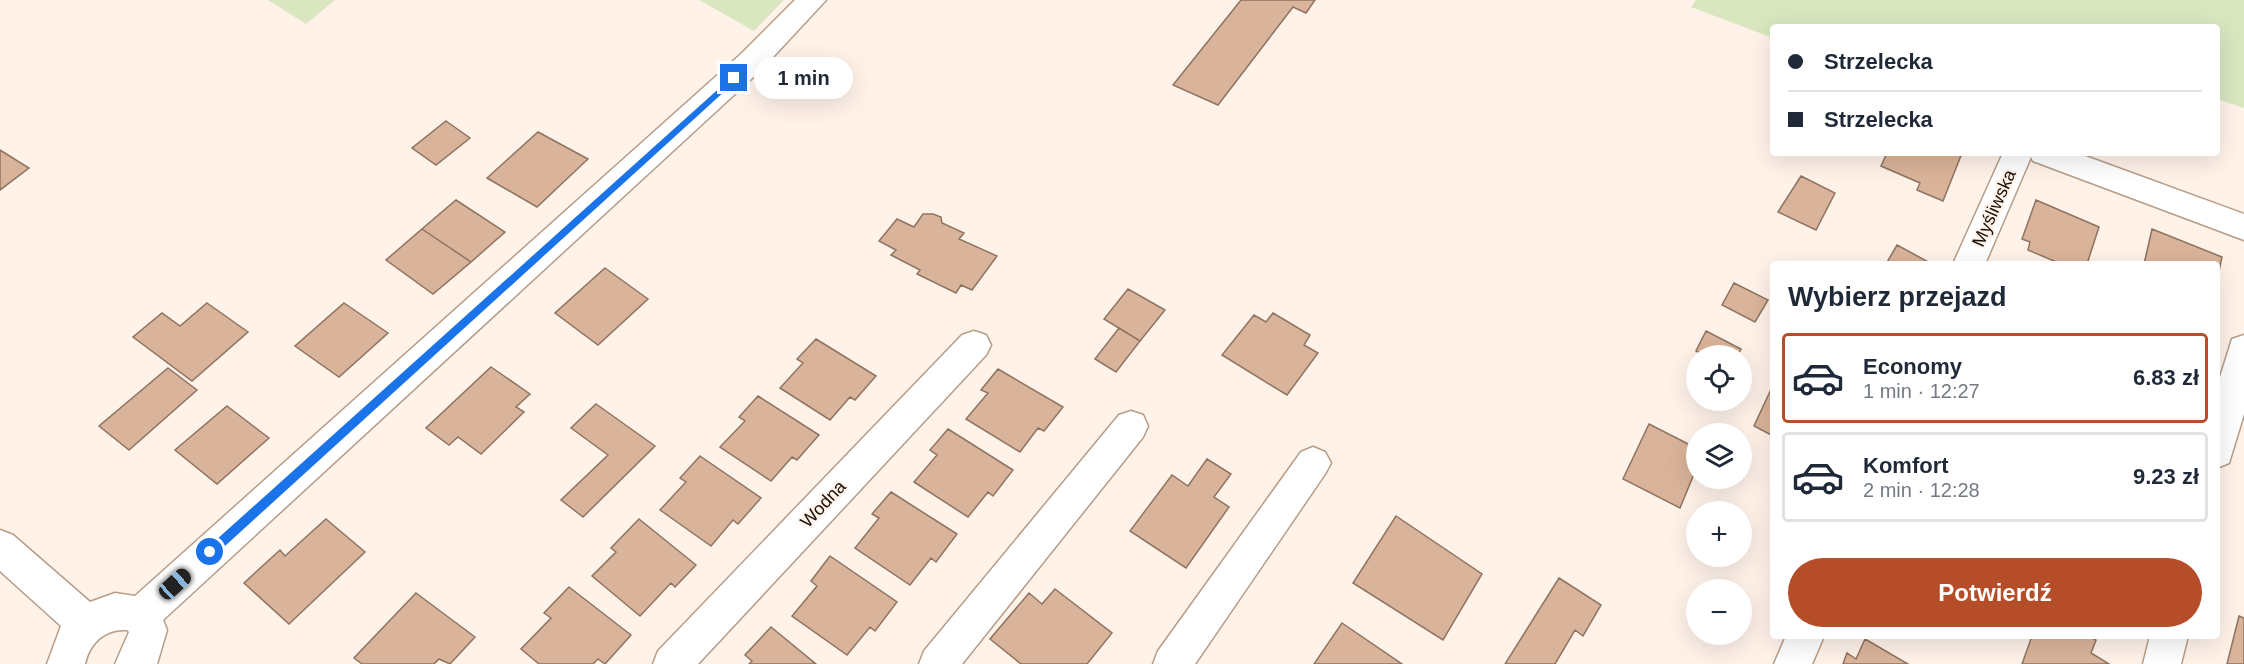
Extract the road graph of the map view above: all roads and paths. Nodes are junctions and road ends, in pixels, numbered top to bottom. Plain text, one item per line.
1 (812, 0) edge
2 (2017, 156) edge
3 (2052, 156) edge
4 (2244, 227) edge
5 (1970, 261) edge
6 (974, 345) dead end
7 (2244, 349) edge
8 (1131, 426) dead end
9 (2220, 441) edge
10 (1313, 463) dead end
11 (0, 547) edge
12 (140, 616) junction
13 (87, 624) junction
14 (1804, 639) edge
15 (2168, 639) edge
16 (66, 664) edge
17 (134, 664) edge
18 (672, 664) edge
19 (938, 664) edge
20 (1172, 664) edge
21 (1793, 664) edge
22 (2162, 664) edge

1 - 12 street
2 - 5 street, Myśliwska
3 - 4 street
6 - 18 street, Wodna
7 - 9 street
8 - 19 street
10 - 20 street
11 - 13 street
12 - 13 street
12 - 17 street
13 - 16 street
14 - 21 street
15 - 22 street

